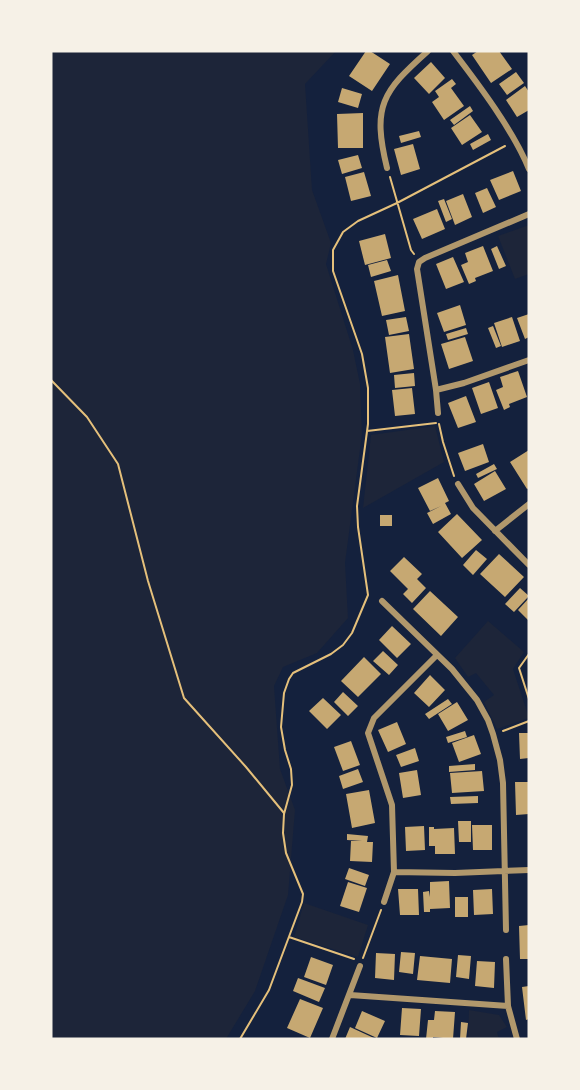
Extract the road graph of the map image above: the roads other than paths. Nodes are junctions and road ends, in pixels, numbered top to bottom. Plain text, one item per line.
1 (428, 51) edge
2 (453, 51) edge
3 (526, 156) edge
4 (387, 168) road end
5 (529, 169) edge
6 (529, 214) edge
7 (529, 360) edge
8 (436, 390) junction
9 (438, 413) dead end
10 (458, 484) road end
11 (529, 504) edge
12 (495, 531) junction
13 (529, 565) edge
14 (382, 601) dead end
15 (437, 655) junction
16 (504, 870) junction
17 (529, 870) edge
18 (394, 872) junction
19 (384, 902) road end
20 (506, 930) dead end
21 (506, 959) dead end
22 (360, 966) dead end
23 (350, 994) junction
24 (508, 1006) junction
25 (332, 1039) edge
26 (518, 1039) edge

1 - 4 street
2 - 3 street
3 - 5 street
6 - 8 street
7 - 8 street
8 - 9 street
10 - 12 street
11 - 12 street
12 - 13 street
14 - 15 street
15 - 16 street
15 - 18 street
16 - 17 street
16 - 18 street
16 - 20 street
18 - 19 street
21 - 24 street
22 - 23 street
23 - 24 street
23 - 25 street
24 - 26 street

